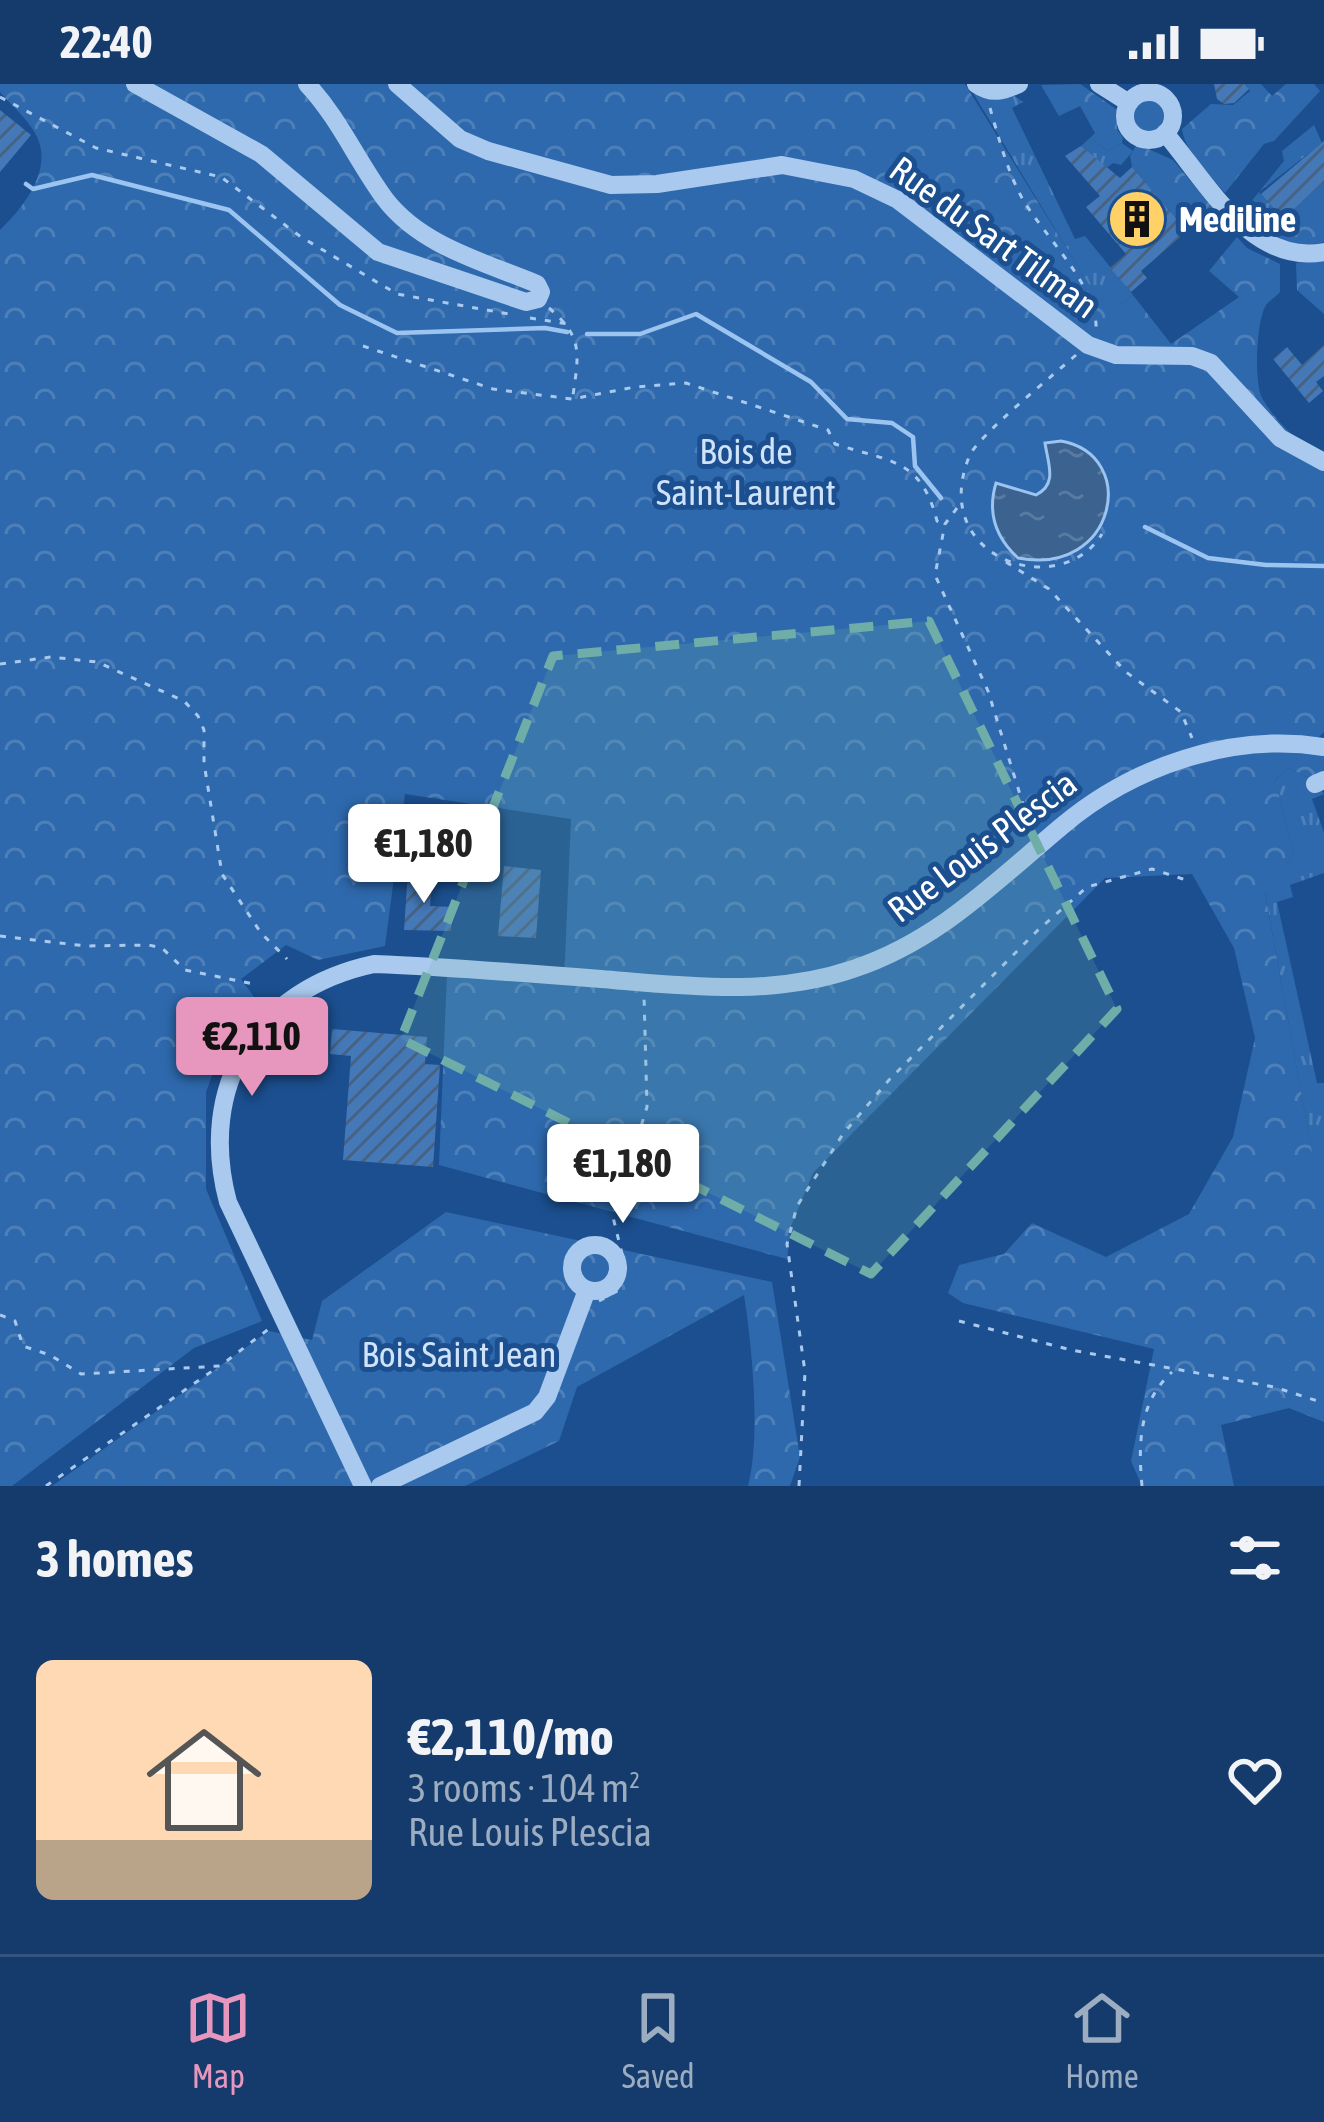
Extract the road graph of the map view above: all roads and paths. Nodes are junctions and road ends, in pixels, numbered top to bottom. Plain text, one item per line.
1 (135, 84) edge
2 (307, 84) edge
3 (397, 84) edge
4 (1019, 84) edge
5 (1099, 84) edge
6 (982, 88) edge
7 (0, 97) edge
8 (1129, 103) junction
9 (1165, 133) junction
10 (1324, 252) edge
11 (538, 299) junction
12 (568, 324) junction
13 (1088, 345) junction
14 (363, 346) dead end
15 (572, 399) junction
16 (1324, 462) edge
17 (958, 506) junction
18 (945, 524) junction
19 (1102, 534) dead end
20 (1005, 561) junction
21 (0, 664) edge
22 (1181, 747) dead end
23 (1324, 747) edge
24 (1045, 824) dead end
25 (1189, 881) dead end
26 (0, 936) edge
27 (287, 958) dead end
28 (644, 982) junction
29 (254, 984) dead end
30 (589, 1298) joint
31 (0, 1315) edge
32 (283, 1318) junction
33 (959, 1322) dead end
34 (220, 1366) junction
35 (1174, 1371) junction
36 (1324, 1403) edge
37 (46, 1486) edge
38 (364, 1486) edge
39 (380, 1486) edge
40 (799, 1486) edge
41 (1142, 1486) edge

1 - 11 street
2 - 11 street
3 - 13 street, Rue du Sart Tilman
4 - 6 street
5 - 8 street
6 - 13 path
7 - 12 path
8 - 9 street
8 - 9 street
9 - 10 street
11 - 12 path
12 - 15 path
13 - 16 street, Rue du Sart Tilman
13 - 17 path
14 - 15 path
15 - 18 path
17 - 18 path
17 - 20 path
18 - 24 path
19 - 20 path
20 - 22 path
21 - 27 path
23 - 28 street, Rue Louis Plescia
25 - 40 path
26 - 29 path
28 - 30 path
28 - 32 street, Rue Louis Plescia
30 - 39 street
31 - 34 path
32 - 34 path
32 - 38 street, Rue Louis Plescia
33 - 35 path
34 - 37 path
35 - 36 path
35 - 41 path

